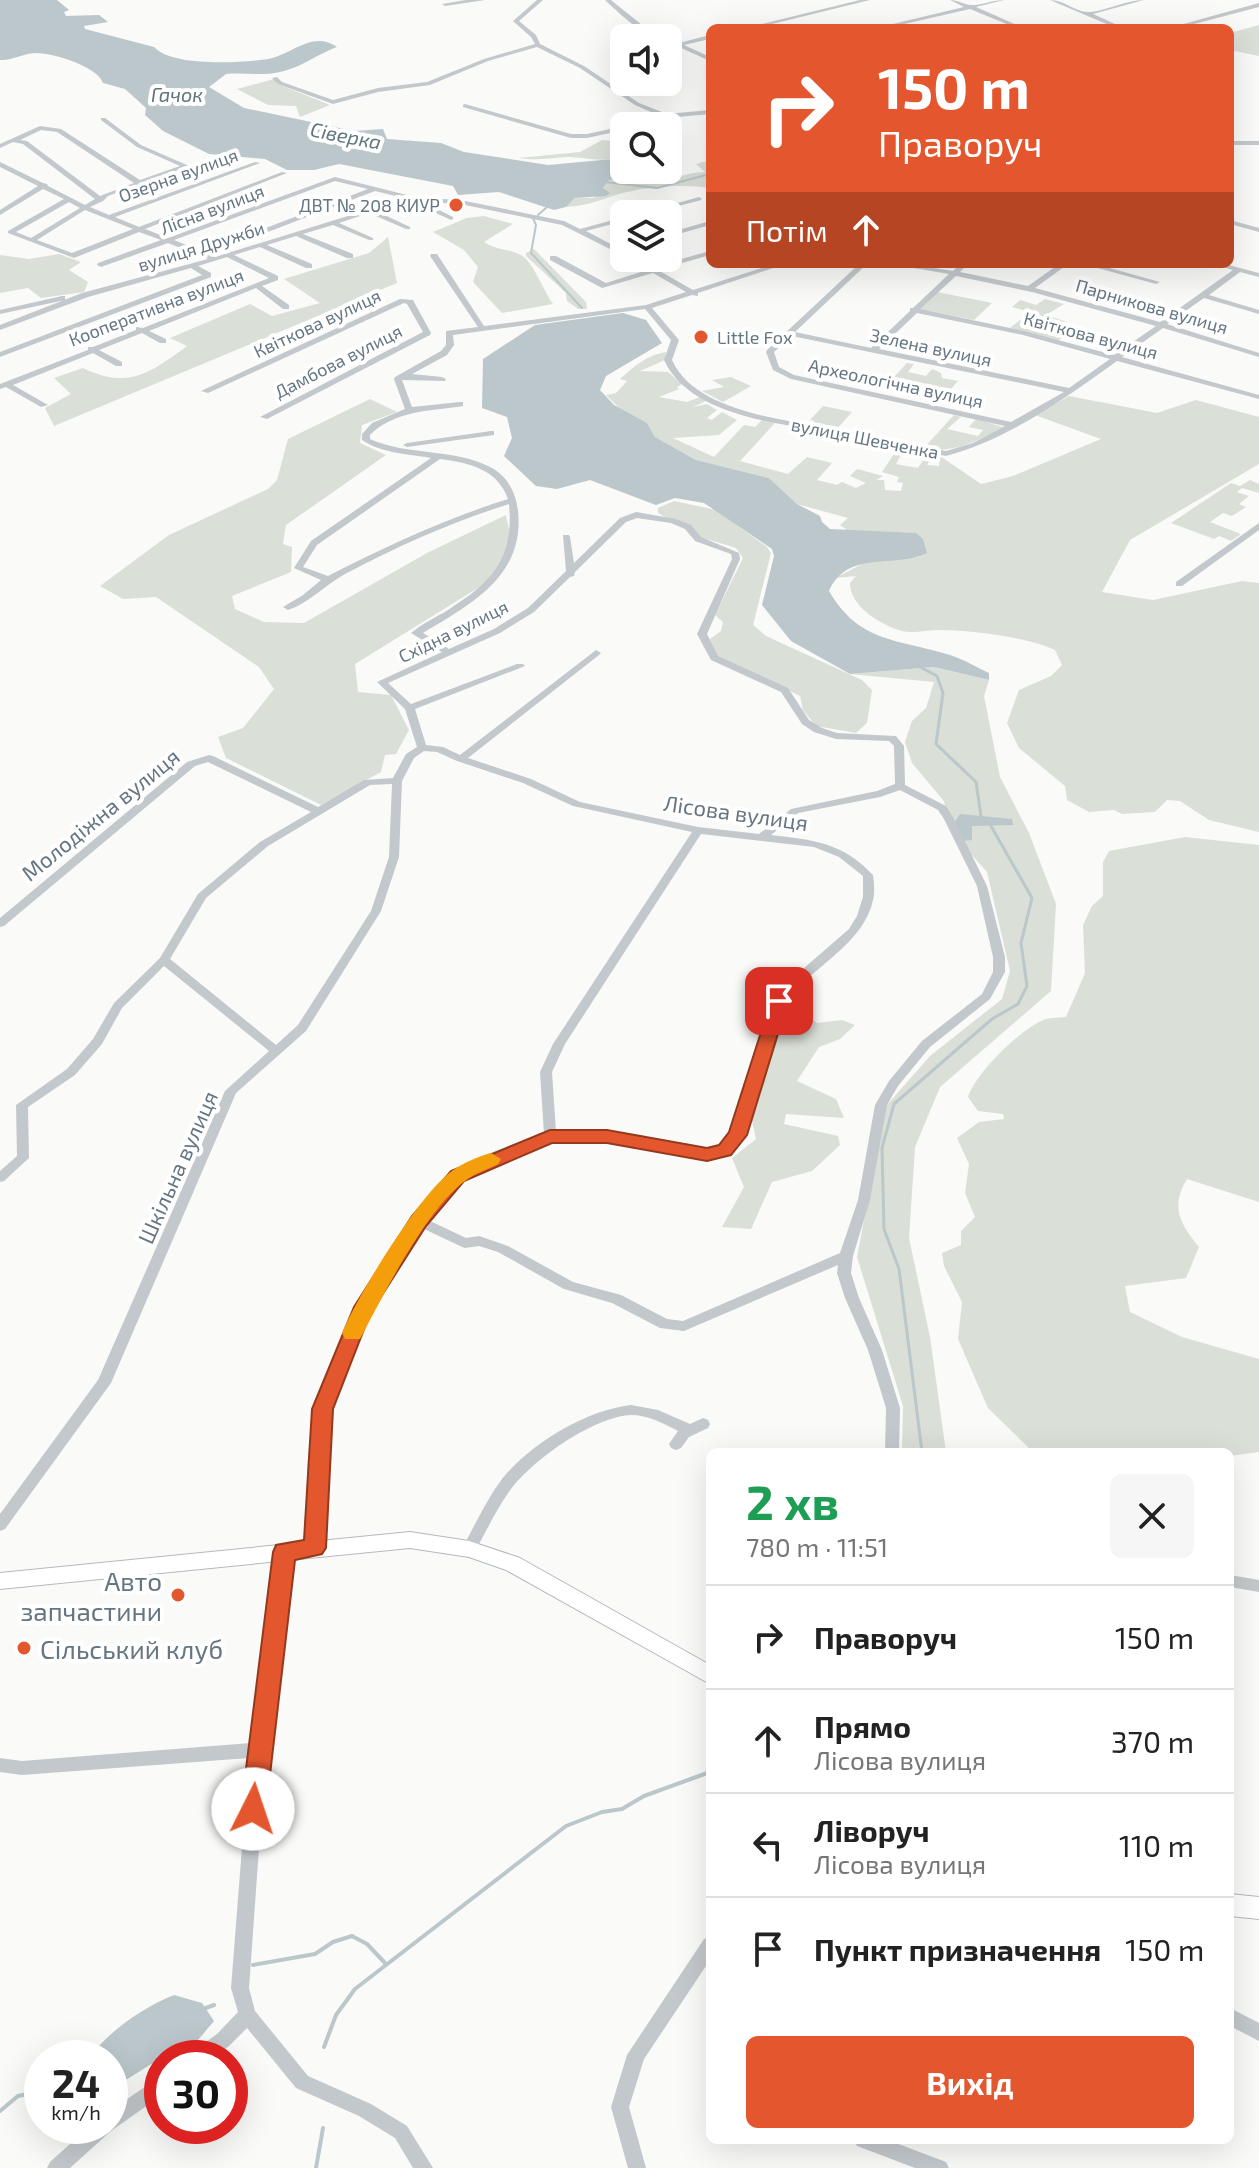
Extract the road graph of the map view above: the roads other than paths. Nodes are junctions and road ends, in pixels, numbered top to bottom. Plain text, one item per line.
1 (482, 0) edge
2 (540, 0) edge
3 (608, 0) edge
4 (867, 0) edge
5 (953, 0) edge
6 (1001, 0) edge
7 (1053, 0) edge
8 (1141, 0) edge
9 (445, 4) dead end
10 (1259, 5) edge
11 (971, 7) junction
12 (1087, 14) junction
13 (640, 24) edge
14 (766, 24) edge
15 (897, 24) edge
16 (1011, 24) edge
17 (1111, 24) edge
18 (1187, 24) edge
19 (706, 38) edge
20 (682, 44) edge
21 (538, 45) junction
22 (682, 47) edge
23 (706, 57) edge
24 (275, 78) dead end
25 (465, 106) dead end
26 (656, 112) edge
27 (706, 112) edge
28 (682, 115) edge
29 (103, 119) dead end
30 (610, 131) edge
31 (15, 141) junction
32 (1255, 143) edge
33 (1234, 145) edge
34 (0, 146) edge
35 (257, 163) dead end
36 (0, 164) edge
37 (284, 173) dead end
38 (139, 183) junction
39 (45, 185) junction
40 (374, 189) junction
41 (412, 198) junction
42 (69, 199) junction
43 (699, 199) dead end
44 (101, 200) junction
45 (682, 203) edge
46 (88, 209) junction
47 (367, 210) junction
48 (0, 213) edge
49 (110, 217) junction
50 (451, 218) dead end
51 (332, 222) junction
52 (610, 223) edge
53 (1234, 223) edge
54 (706, 224) edge
55 (136, 228) junction
56 (408, 228) dead end
57 (583, 230) junction
58 (1259, 230) edge
59 (682, 231) edge
60 (297, 234) junction
61 (371, 239) dead end
62 (32, 240) junction
63 (171, 242) junction
64 (261, 245) junction
65 (610, 245) edge
66 (204, 254) junction
67 (706, 254) edge
68 (228, 255) junction
69 (350, 256) dead end
70 (434, 256) dead end
71 (553, 258) dead end
72 (215, 259) junction
73 (682, 262) edge
74 (101, 265) dead end
75 (192, 266) junction
76 (309, 266) dead end
77 (770, 268) edge
78 (859, 268) edge
79 (925, 268) edge
80 (960, 268) edge
81 (1058, 268) edge
82 (1102, 268) edge
83 (1231, 268) edge
84 (1238, 270) junction
85 (649, 272) edge
86 (654, 272) edge
87 (956, 272) junction
88 (1259, 275) edge
89 (1156, 282) dead end
90 (256, 285) junction
91 (1030, 288) junction
92 (695, 294) junction
93 (85, 295) junction
94 (1202, 295) junction
95 (286, 307) dead end
96 (647, 307) junction
97 (913, 310) junction
98 (2, 311) edge
99 (1259, 312) edge
100 (1158, 325) junction
101 (0, 328) edge
102 (482, 328) junction
103 (139, 329) junction
104 (427, 333) junction
105 (449, 333) junction
106 (789, 333) junction
107 (163, 341) dead end
108 (91, 349) junction
109 (872, 351) junction
110 (0, 355) edge
111 (1259, 355) edge
112 (1114, 358) junction
113 (119, 364) dead end
114 (403, 376) junction
115 (442, 379) dead end
116 (3, 385) edge
117 (1067, 390) junction
118 (205, 391) dead end
119 (1259, 397) edge
120 (460, 404) dead end
121 (44, 405) dead end
122 (409, 410) junction
123 (264, 417) dead end
124 (1013, 425) junction
125 (491, 433) dead end
126 (388, 448) junction
127 (436, 458) junction
128 (513, 500) junction
129 (1259, 526) edge
130 (566, 537) dead end
131 (571, 574) junction
132 (327, 579) junction
133 (1179, 584) dead end
134 (288, 607) dead end
135 (450, 653) junction
136 (596, 653) dead end
137 (520, 666) dead end
138 (410, 708) junction
139 (422, 748) junction
140 (461, 759) junction
141 (397, 781) junction
142 (900, 786) junction
143 (319, 812) junction
144 (698, 830) junction
145 (761, 838) junction
146 (0, 924) edge
147 (164, 960) junction
148 (276, 1051) junction
149 (550, 1136) junction
150 (0, 1178) edge
151 (419, 1221) junction
152 (846, 1256) junction
153 (676, 1444) dead end
154 (892, 1448) edge
155 (0, 1525) edge
156 (314, 1548) junction
157 (469, 1549) junction
158 (284, 1552) junction
159 (0, 1581) edge
160 (1234, 1582) edge
161 (1259, 1586) edge
162 (706, 1673) edge
163 (258, 1750) junction
164 (0, 1765) edge
165 (1234, 1905) edge
166 (1259, 1908) edge
167 (706, 1951) edge
168 (247, 2015) junction
169 (1234, 2019) edge
170 (1259, 2032) edge
171 (223, 2040) edge
172 (83, 2144) edge
173 (874, 2144) edge
174 (56, 2168) edge
175 (424, 2168) edge
176 (637, 2168) edge
177 (940, 2168) edge

1 - 9 street
2 - 21 street
3 - 13 street
4 - 14 street
5 - 11 street
6 - 11 street
7 - 12 street
8 - 12 street
10 - 18 street
11 - 15 street
11 - 16 street
12 - 17 street
19 - 20 street
21 - 24 street
21 - 26 street
22 - 23 street
25 - 30 street
27 - 28 street
29 - 38 street
31 - 34 street
31 - 38 street
31 - 44 street
32 - 33 street
35 - 49 street, Озерна вулиця
36 - 39 street
37 - 55 street
38 - 44 street
39 - 42 street
39 - 48 street
40 - 41 street
40 - 63 street, Лісна вулиця
40 - 66 street
41 - 47 street, вулиця Дружби
41 - 50 street
41 - 57 street
42 - 46 street
42 - 62 street
43 - 45 street
44 - 46 street
46 - 49 street
46 - 62 street
47 - 51 street, вулиця Дружби
47 - 56 street
49 - 55 street
51 - 60 street, вулиця Дружби
51 - 61 street
52 - 57 street
53 - 58 street
54 - 59 street
55 - 62 street
55 - 63 street
57 - 65 street
60 - 64 street, вулиця Дружби
60 - 69 street
63 - 66 street
63 - 74 street, Лісна вулиця
64 - 68 street, вулиця Дружби
64 - 76 street
66 - 72 street
67 - 73 street
68 - 72 street, вулиця Дружби
68 - 90 street, Кооперативна вулиця
70 - 102 street
71 - 85 street
72 - 75 street, вулиця Дружби
75 - 93 street, вулиця Дружби
75 - 110 street
77 - 92 street
78 - 106 street, Археологічна вулиця
79 - 87 street, Парникова вулиця
80 - 87 street
81 - 91 street
82 - 89 street
83 - 84 street
84 - 88 street
84 - 94 street, вулиця Шевченка
86 - 92 street
87 - 91 street, Парникова вулиця
87 - 97 street
90 - 95 street
90 - 103 street, Кооперативна вулиця
91 - 100 street, Парникова вулиця
92 - 96 street
93 - 98 street
93 - 101 street, вулиця Дружби
94 - 99 street
94 - 100 street, вулиця Шевченка
96 - 102 street
96 - 124 street, вулиця Шевченка
97 - 109 street
97 - 112 street, Квіткова вулиця
100 - 111 street, Парникова вулиця
100 - 112 street, вулиця Шевченка
102 - 105 street
103 - 107 street
103 - 108 street, Кооперативна вулиця
104 - 105 street
104 - 118 street, Квіткова вулиця
104 - 123 street, Дамбова вулиця
105 - 114 street
106 - 109 street, Зелена вулиця
106 - 124 street, Археологічна вулиця
108 - 113 street
108 - 116 street, Кооперативна вулиця
109 - 117 street, Зелена вулиця
112 - 117 street, вулиця Шевченка
112 - 119 street, Квіткова вулиця
114 - 115 street
114 - 122 street
116 - 121 street
117 - 124 street, вулиця Шевченка
120 - 122 street
122 - 126 street
125 - 126 street
126 - 127 street
127 - 128 street
127 - 132 street
128 - 132 street
128 - 135 street
129 - 133 street
130 - 131 street
131 - 135 street, Східна вулиця
131 - 142 street, Східна вулиця
132 - 134 street
135 - 138 street, Східна вулиця
136 - 140 street
137 - 138 street
138 - 139 street
139 - 140 street, Лісова вулиця
139 - 141 street
140 - 144 street, Лісова вулиця
141 - 143 street
141 - 148 street, Шкільна вулиця
142 - 145 street
142 - 152 street
143 - 146 street, Молодіжна вулиця
143 - 147 street
144 - 145 street, Лісова вулиця
144 - 149 street
145 - 149 street, Лісова вулиця
147 - 148 street
147 - 150 street
148 - 155 street, Шкільна вулиця
149 - 151 street
151 - 152 street
151 - 156 street
152 - 154 street
153 - 157 street
156 - 157 street
156 - 158 street
157 - 162 street
158 - 159 street
158 - 163 street
160 - 161 street
163 - 164 street
163 - 168 street
165 - 166 street
167 - 176 street
168 - 171 street
168 - 175 street
169 - 170 street
172 - 174 street
173 - 177 street

